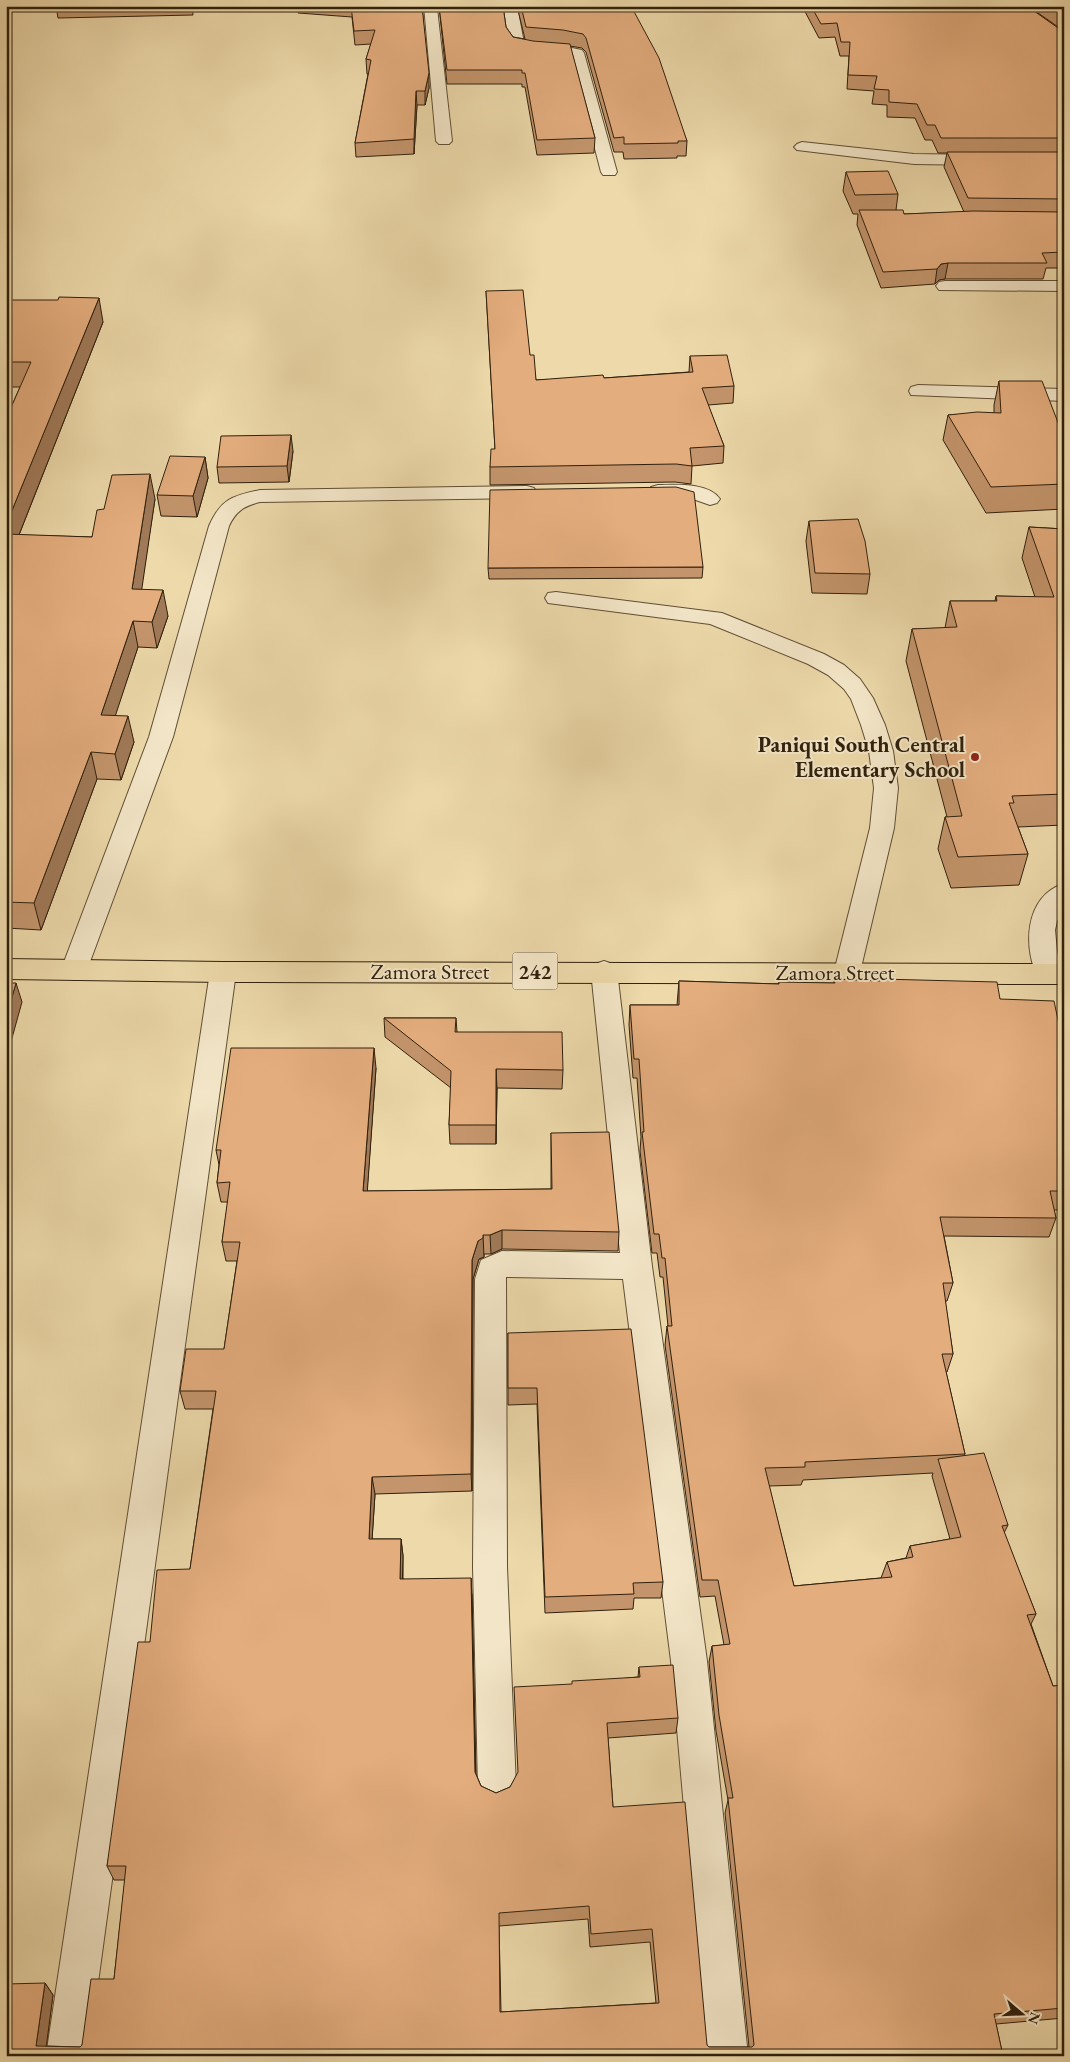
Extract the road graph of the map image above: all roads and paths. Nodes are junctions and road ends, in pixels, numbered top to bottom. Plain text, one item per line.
1 (510, 6) edge
2 (430, 8) dead end
3 (444, 141) dead end
4 (802, 146) dead end
5 (999, 160) edge
6 (609, 172) dead end
7 (945, 286) dead end
8 (1064, 286) edge
9 (918, 391) dead end
10 (1064, 395) edge
11 (636, 491) edge
12 (547, 492) edge
13 (710, 499) dead end
14 (556, 598) dead end
15 (1064, 893) edge
16 (6, 969) edge
17 (74, 970) junction
18 (604, 971) junction
19 (224, 972) junction
20 (847, 972) junction
21 (1056, 974) edge
22 (637, 1266) junction
23 (496, 1786) dead end
24 (67, 2056) edge
25 (727, 2056) edge

1 - 6 street
2 - 3 street
4 - 5 street
7 - 8 street
9 - 10 street
11 - 13 street
12 - 17 street
14 - 20 street
15 - 21 street
16 - 17 main road, Zamora Street / 242
17 - 19 main road, Zamora Street / 242
18 - 19 main road, Zamora Street / 242
18 - 20 main road, Zamora Street / 242
18 - 22 street
19 - 24 street
20 - 21 main road, Zamora Street / 242
22 - 23 street
22 - 25 street

